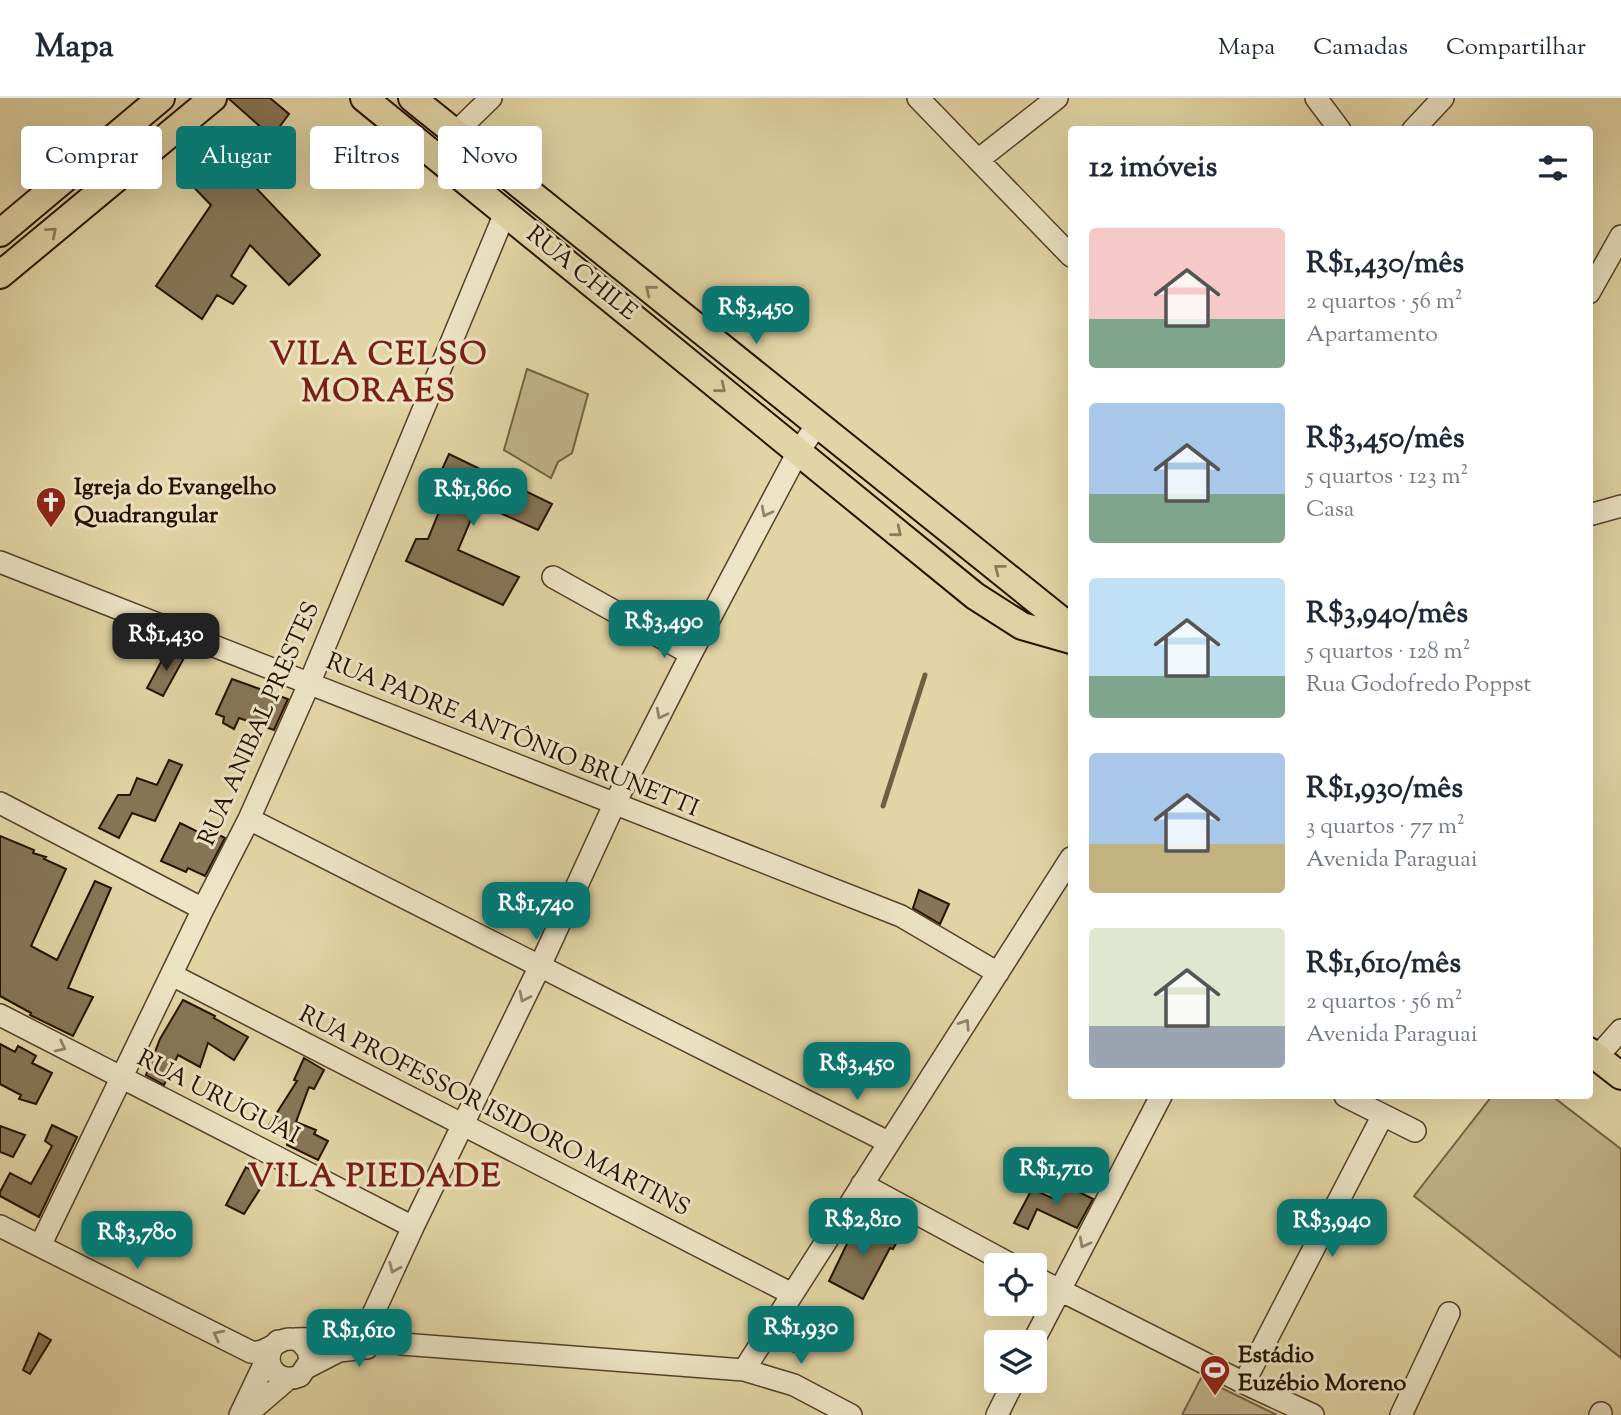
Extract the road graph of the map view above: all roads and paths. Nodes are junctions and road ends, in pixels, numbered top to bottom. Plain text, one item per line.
1 (161, 98) edge
2 (213, 98) edge
3 (363, 98) edge
4 (412, 98) edge
5 (491, 98) edge
6 (918, 98) edge
7 (1057, 98) edge
8 (1316, 98) edge
9 (1443, 98) edge
10 (448, 126) edge
11 (462, 126) edge
12 (1337, 126) edge
13 (1417, 126) edge
14 (978, 160) junction
15 (526, 189) edge
16 (505, 213) junction
17 (0, 233) edge
18 (1621, 236) edge
19 (1068, 253) edge
20 (0, 275) edge
21 (1593, 286) edge
22 (817, 425) junction
23 (798, 452) junction
24 (1621, 506) edge
25 (1593, 514) edge
26 (0, 562) edge
27 (553, 577) dead end
28 (1038, 600) junction
29 (1068, 625) edge
30 (1022, 626) junction
31 (1068, 639) edge
32 (691, 654) junction
33 (309, 684) junction
34 (0, 803) edge
35 (614, 805) junction
36 (249, 819) junction
37 (1068, 863) edge
38 (203, 909) junction
39 (539, 968) junction
40 (998, 973) junction
41 (172, 975) junction
42 (0, 1015) edge
43 (1621, 1030) edge
44 (1593, 1054) edge
45 (1621, 1076) edge
46 (122, 1079) junction
47 (1159, 1099) edge
48 (1351, 1099) edge
49 (1383, 1115) junction
50 (461, 1125) junction
51 (1415, 1131) dead end
52 (888, 1142) junction
53 (862, 1184) junction
54 (0, 1226) edge
55 (412, 1227) junction
56 (40, 1246) junction
57 (990, 1253) edge
58 (1047, 1284) edge
59 (1059, 1290) junction
60 (792, 1294) junction
61 (1449, 1313) dead end
62 (1039, 1330) edge
63 (295, 1339) junction
64 (366, 1342) junction
65 (271, 1349) junction
66 (308, 1367) junction
67 (744, 1370) junction
68 (288, 1379) junction
69 (1244, 1383) junction
70 (1008, 1393) edge
71 (240, 1415) edge
72 (246, 1415) edge
73 (851, 1415) edge
74 (997, 1415) edge
75 (1313, 1415) edge
76 (1401, 1415) edge

1 - 17 main road
20 -> 2 main road
3 - 16 main road, RUA CHILE
4 - 10 main road, RUA CHILE
5 - 11 street
6 - 14 street
7 - 14 street
8 - 12 street
9 - 13 street
14 - 19 street
22 -> 15 main road, RUA CHILE
16 -> 23 main road, RUA CHILE
16 - 33 street, RUA ANIBAL PRESTES
18 - 21 street
22 - 23 street
28 -> 22 main road, RUA CHILE
23 -> 30 main road, RUA CHILE
23 -> 32 street
24 - 25 street
26 - 33 street, RUA PADRE ANTÔNIO BRUNETTI
27 - 32 street
28 - 29 main road, RUA CHILE
28 - 30 main road
30 - 31 main road, RUA CHILE
32 -> 35 street
33 - 35 street, RUA PADRE ANTÔNIO BRUNETTI
33 - 36 street, RUA ANIBAL PRESTES
34 - 38 street
35 - 39 street
35 - 40 street, RUA PADRE ANTÔNIO BRUNETTI
36 - 38 street, RUA ANIBAL PRESTES
36 - 39 street
37 - 40 street
38 - 41 street, RUA ANIBAL PRESTES
39 -> 50 street
39 - 52 street
52 -> 40 street
41 - 46 street, RUA ANIBAL PRESTES
41 - 50 street, RUA PROFESSOR ISIDORO MARTINS
42 -> 46 street, RUA URUGUAI
43 - 44 street
44 - 45 main road
46 - 55 street, RUA URUGUAI
46 - 56 street, RUA ANIBAL PRESTES
47 -> 59 street
48 - 49 street
49 - 51 street
49 - 69 street
50 - 55 street
50 - 60 street, RUA PROFESSOR ISIDORO MARTINS
52 - 53 street
53 - 57 street
53 - 60 street
54 - 56 street
55 -> 64 street
65 -> 56 street
58 - 59 street
59 - 62 street
59 - 69 street
60 - 67 street
61 - 76 street
63 - 64 street
63 - 65 street
63 - 66 street
64 - 66 street
64 - 67 street
65 - 68 street
65 - 71 street
66 - 68 street
67 - 73 street
68 - 72 street
69 - 75 street
70 - 74 street

